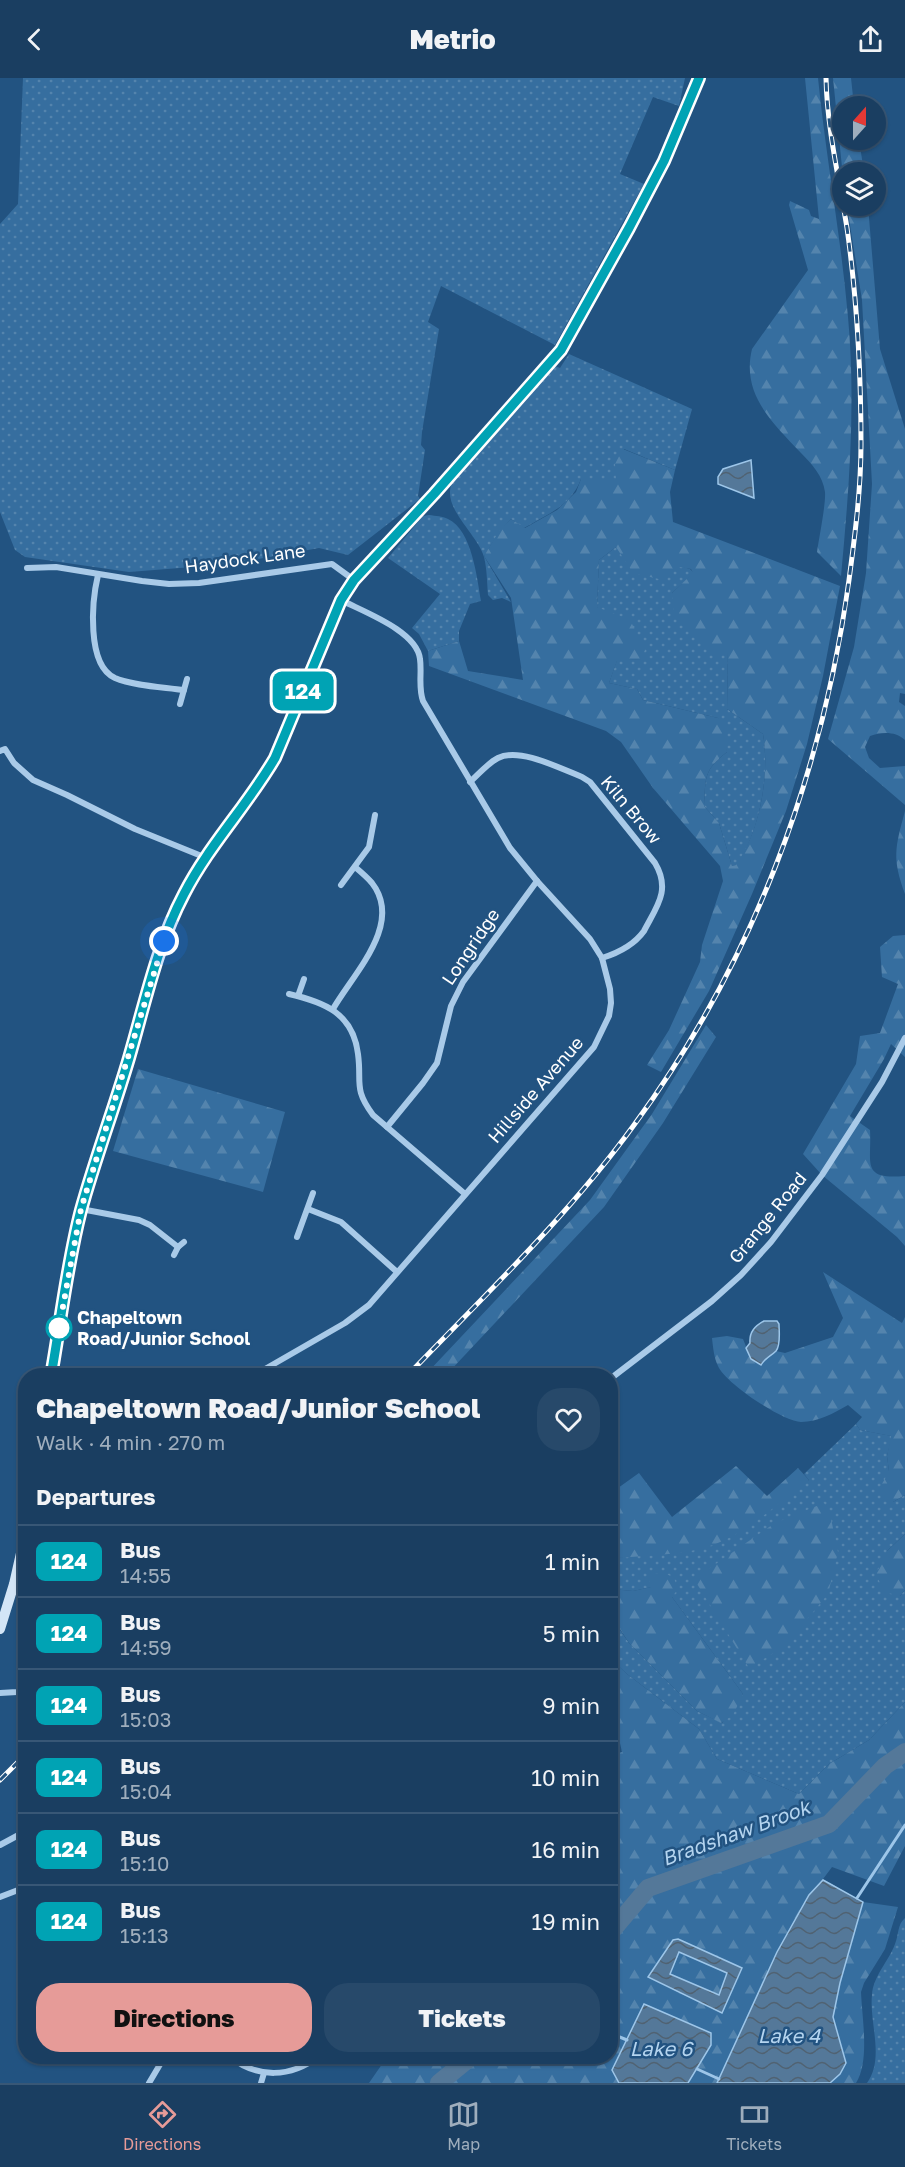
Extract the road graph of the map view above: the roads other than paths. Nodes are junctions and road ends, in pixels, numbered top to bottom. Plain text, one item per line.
1 (699, 78) edge
2 (27, 568) dead end
3 (98, 575) junction
4 (354, 580) junction
5 (341, 600) junction
6 (187, 679) dead end
7 (184, 690) junction
8 (180, 704) dead end
9 (2, 750) edge
10 (470, 782) junction
11 (375, 815) dead end
12 (204, 857) junction
13 (355, 867) junction
14 (537, 881) junction
15 (341, 885) dead end
16 (602, 958) junction
17 (304, 979) dead end
18 (289, 994) dead end
19 (298, 996) junction
20 (333, 1009) junction
21 (905, 1038) edge
22 (387, 1127) junction
23 (313, 1192) dead end
24 (465, 1194) junction
25 (81, 1209) junction
26 (308, 1209) junction
27 (297, 1237) dead end
28 (174, 1255) dead end
29 (396, 1272) junction
30 (52, 1368) edge
31 (267, 1368) edge
32 (618, 1373) edge
33 (18, 1566) edge
34 (0, 1629) edge
35 (18, 1691) edge
36 (0, 1692) edge
37 (18, 1835) edge
38 (0, 1845) edge
39 (18, 1890) edge
40 (0, 1897) edge
41 (160, 2064) edge
42 (242, 2064) edge
43 (308, 2064) edge
44 (264, 2073) junction
45 (149, 2083) edge
46 (261, 2083) edge

1 - 4 main road
2 - 3 street, Haydock Lane
3 - 4 street, Haydock Lane
3 - 7 street
4 - 5 main road
5 - 10 street, Hillside Avenue
5 - 12 main road
6 - 7 street
7 - 8 street
9 - 12 street
10 - 14 street, Hillside Avenue
10 - 16 street, Kiln Brow
11 - 13 street
12 - 25 main road
13 - 15 street
13 - 20 street
14 - 16 street, Hillside Avenue
14 - 22 street, Longridge
16 - 24 street, Hillside Avenue
17 - 19 street
18 - 19 street
19 - 20 street
20 - 22 street
21 - 32 street, Grange Road
22 - 24 street
23 - 26 street
24 - 29 street, Hillside Avenue
25 - 28 street
25 - 30 main road
26 - 27 street
26 - 29 street
29 - 31 street, Hillside Avenue
33 - 34 main road
35 - 36 street
37 - 38 street
39 - 40 street
41 - 45 street
42 - 44 street
43 - 44 street
44 - 46 street

